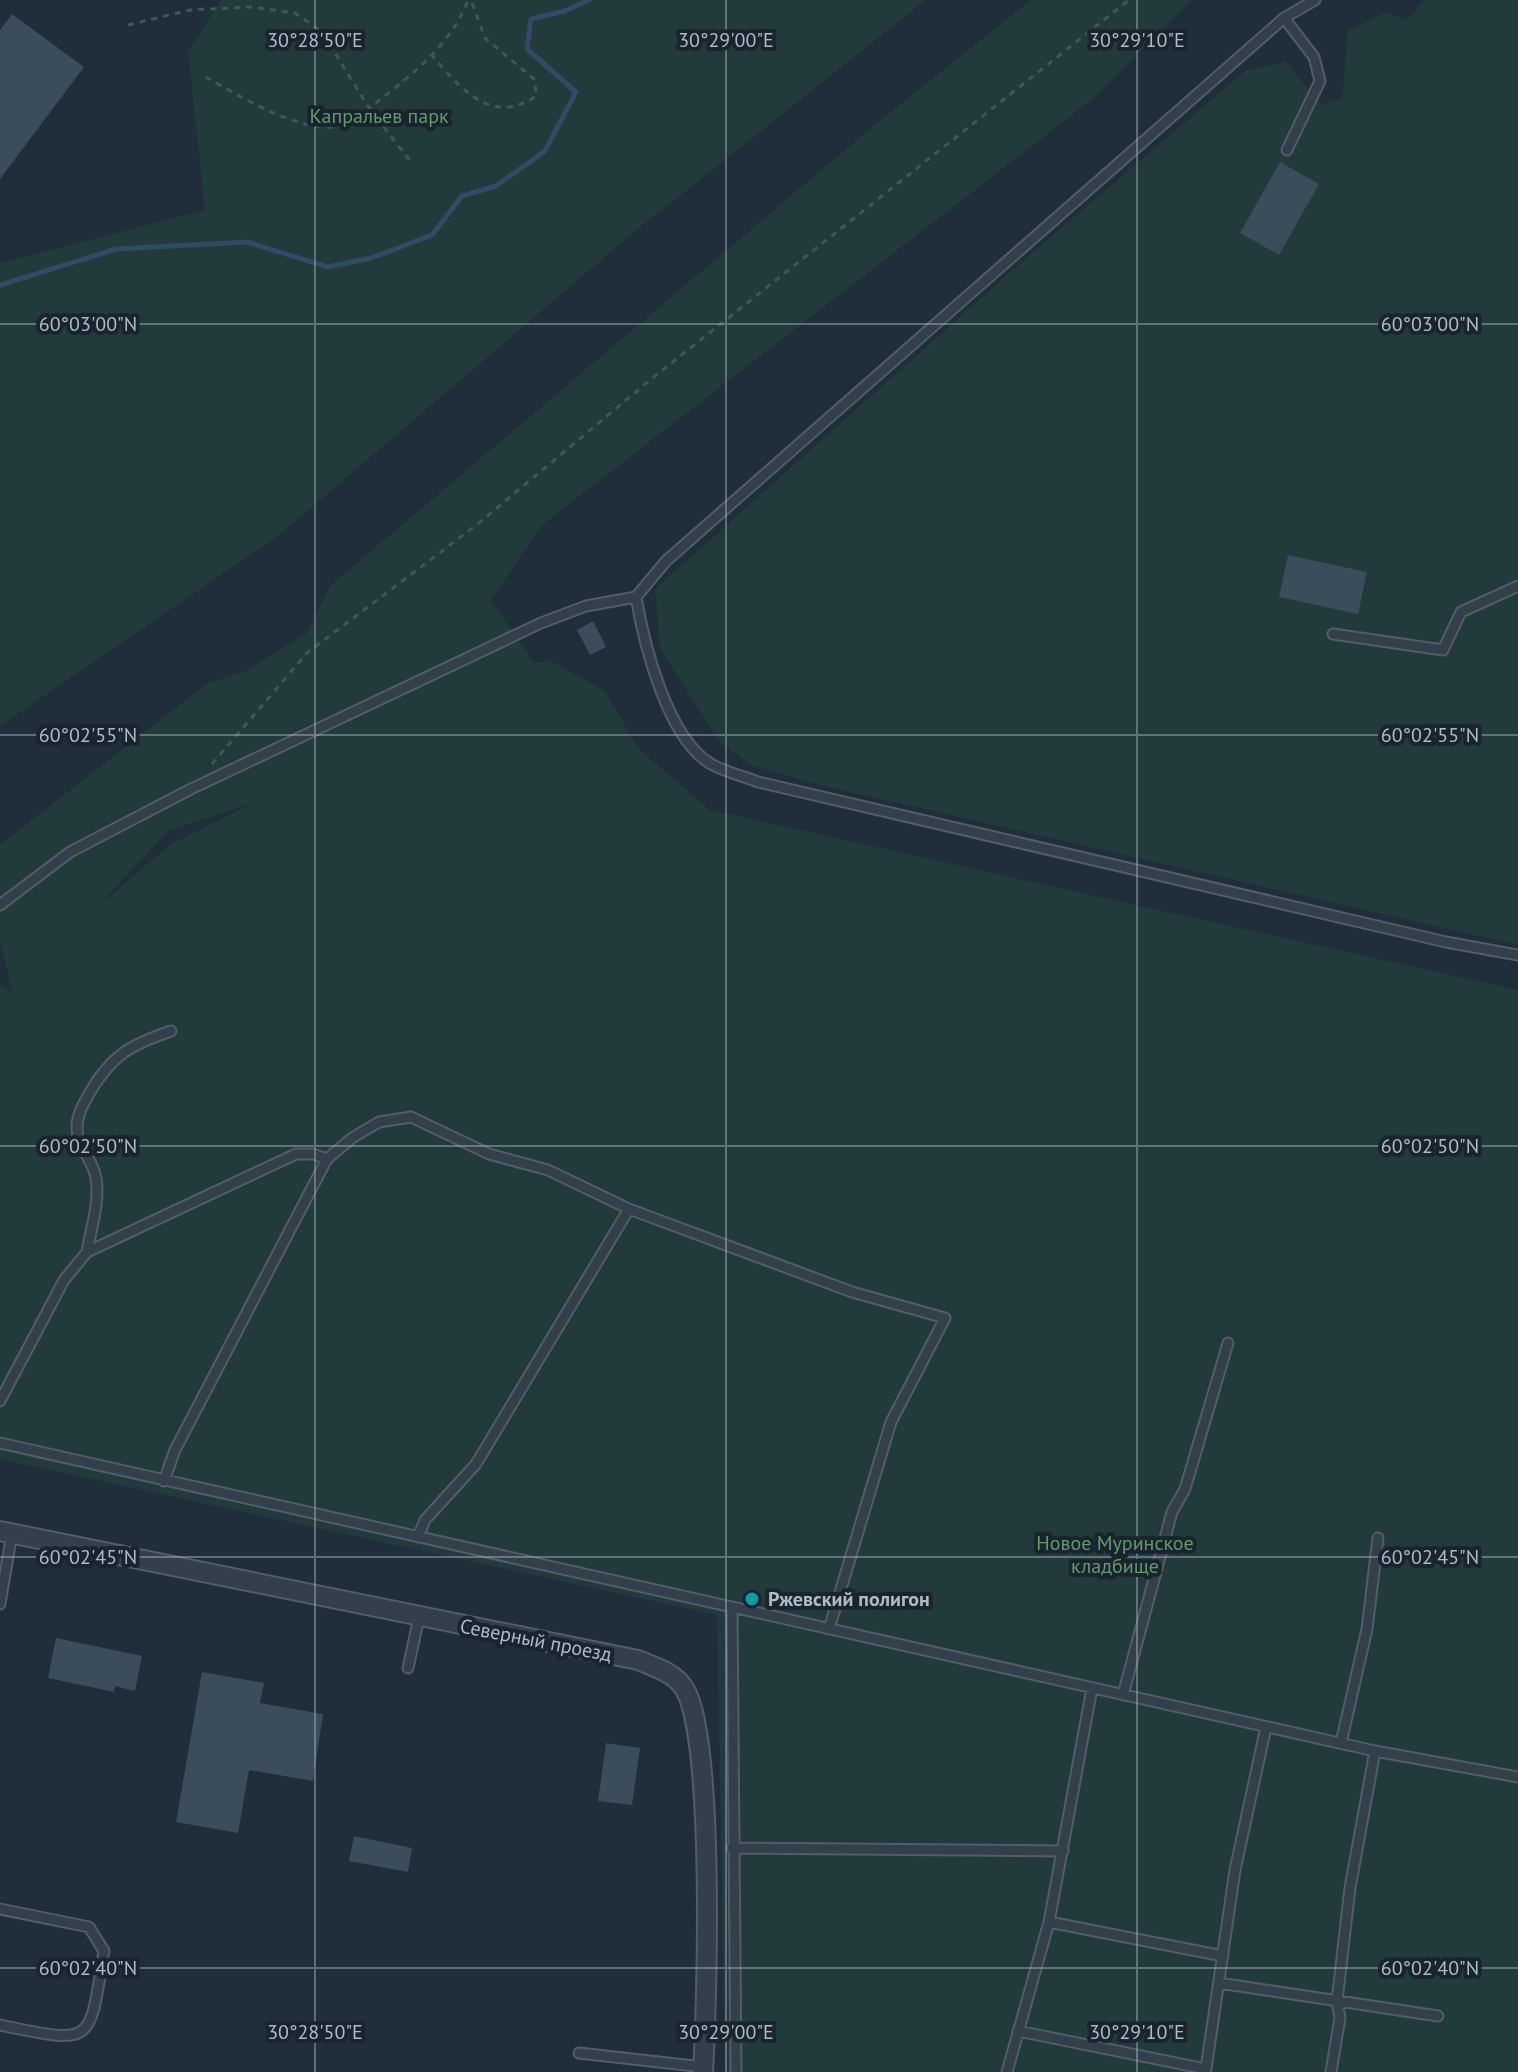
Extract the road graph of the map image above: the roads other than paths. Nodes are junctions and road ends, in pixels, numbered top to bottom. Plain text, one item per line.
1 (1315, 0) edge
2 (1284, 18) junction
3 (1287, 150) dead end
4 (1518, 586) edge
5 (636, 597) junction
6 (1333, 634) dead end
7 (0, 905) edge
8 (1518, 955) edge
9 (171, 1031) dead end
10 (327, 1159) junction
11 (629, 1209) junction
12 (87, 1252) junction
13 (1228, 1343) dead end
14 (0, 1401) edge
15 (0, 1443) edge
16 (164, 1481) junction
17 (6, 1532) edge
18 (418, 1537) junction
19 (1378, 1538) dead end
20 (0, 1604) edge
21 (732, 1609) junction
22 (419, 1617) junction
23 (829, 1629) junction
24 (408, 1668) dead end
25 (1092, 1688) junction
26 (1123, 1695) junction
27 (1266, 1727) junction
28 (1341, 1743) junction
29 (1375, 1751) junction
30 (1518, 1777) edge
31 (732, 1848) junction
32 (1063, 1851) junction
33 (0, 1909) edge
34 (1049, 1922) junction
35 (1223, 1956) junction
36 (1219, 1983) junction
37 (1337, 2001) junction
38 (1438, 2016) dead end
39 (0, 2025) edge
40 (1018, 2031) junction
41 (579, 2053) dead end
42 (704, 2070) edge
43 (736, 2072) edge
44 (1007, 2072) edge
45 (1331, 2072) edge

1 - 2 lane
2 - 3 lane
2 - 5 lane
4 - 6 lane
5 - 7 lane
5 - 8 lane
9 - 12 lane
10 - 11 lane
10 - 12 lane
10 - 16 lane
11 - 18 lane
11 - 23 lane
12 - 14 lane
13 - 26 lane
15 - 16 lane
16 - 18 lane
17 - 20 lane
17 - 22 street, Северный проезд
18 - 21 lane
19 - 28 lane
21 - 23 lane
21 - 31 lane
22 - 24 lane
22 - 42 street, Северный проезд
23 - 25 lane
25 - 26 lane
25 - 32 lane
26 - 27 lane
27 - 28 lane
27 - 35 lane
28 - 29 lane
29 - 30 lane
29 - 37 lane
31 - 32 lane
31 - 43 lane
32 - 34 lane
33 - 39 lane
34 - 35 lane
34 - 40 lane
35 - 36 lane
36 - 37 lane
36 - 40 lane
37 - 38 lane
37 - 45 lane
40 - 44 lane
41 - 42 lane

